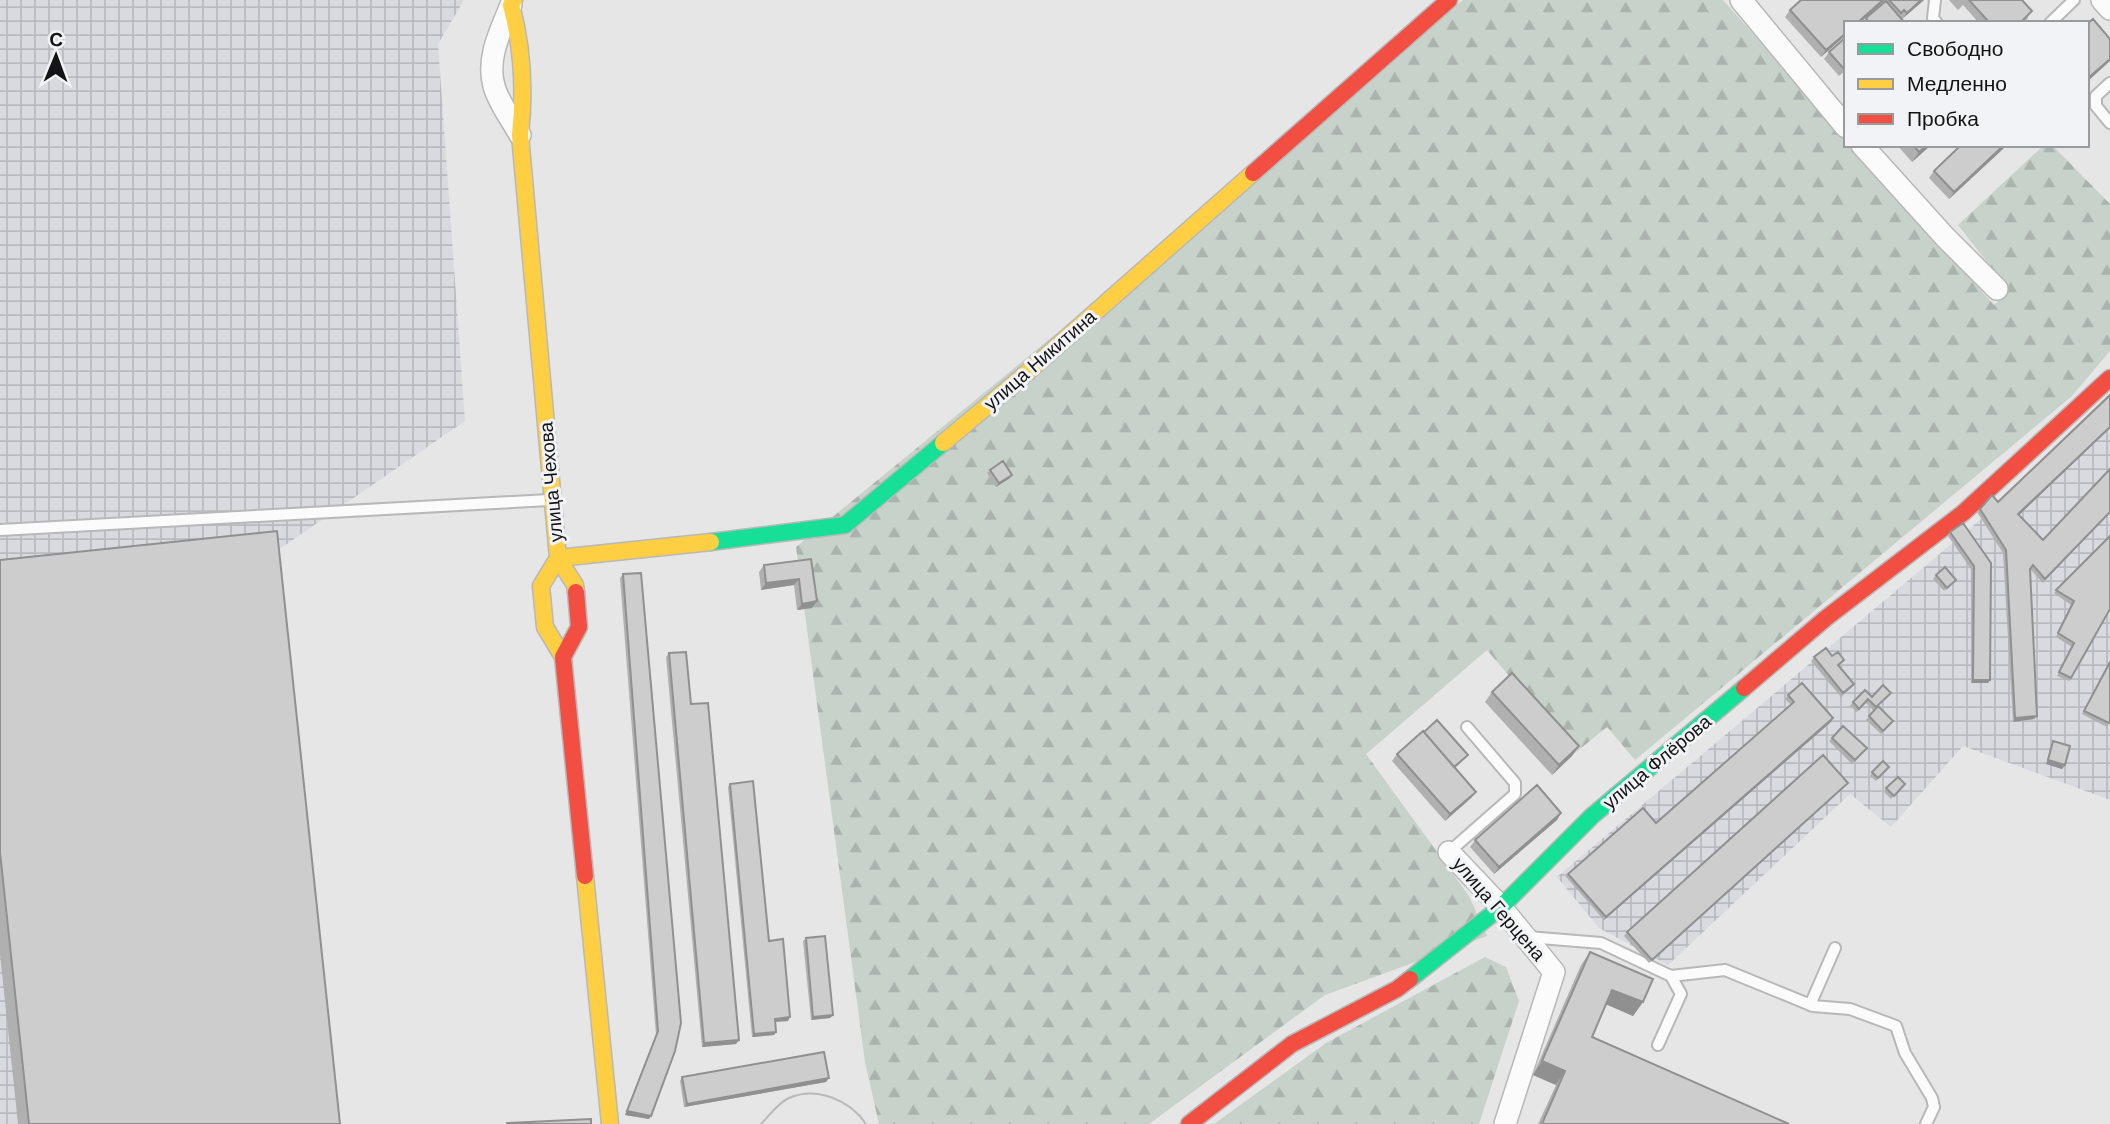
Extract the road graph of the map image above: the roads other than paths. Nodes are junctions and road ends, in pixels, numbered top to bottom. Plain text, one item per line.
1 (1449, 0) edge
2 (1741, 0) edge
3 (1935, 0) edge
4 (2074, 0) edge
5 (2102, 0) edge
6 (511, 2) edge
7 (2110, 9) edge
8 (1935, 21) edge
9 (2052, 21) edge
10 (2110, 83) edge
11 (2110, 123) edge
12 (1844, 125) edge
13 (520, 135) junction
14 (1864, 147) edge
15 (1997, 289) dead end
16 (2110, 378) edge
17 (552, 500) junction
18 (0, 530) edge
19 (558, 558) junction
20 (563, 657) junction
21 (1467, 727) dead end
22 (1450, 852) joint
23 (1501, 907) junction
24 (1525, 937) junction
25 (1835, 948) dead end
26 (1671, 976) junction
27 (1811, 1005) junction
28 (1658, 1045) dead end
29 (610, 1124) edge
30 (1189, 1124) edge
31 (1504, 1124) edge
32 (1926, 1124) edge

1 - 19 street, улица Никитина
2 - 12 street
3 - 8 lane
4 - 9 lane
5 - 7 street
6 - 13 street, улица Чехова
6 - 13 street
10 - 11 lane
13 - 17 street, улица Чехова
14 - 15 street
16 - 23 street, улица Флёрова
17 - 18 lane
17 - 19 street, улица Чехова
19 - 20 street, улица Чехова
19 - 20 street
20 - 29 street
21 - 22 lane
22 - 23 street, улица Герцена
23 - 24 street, улица Герцена
23 - 30 street, улица Флёрова
24 - 26 lane
24 - 31 street, улица Герцена
25 - 27 lane
26 - 27 lane
26 - 28 lane
27 - 32 lane

